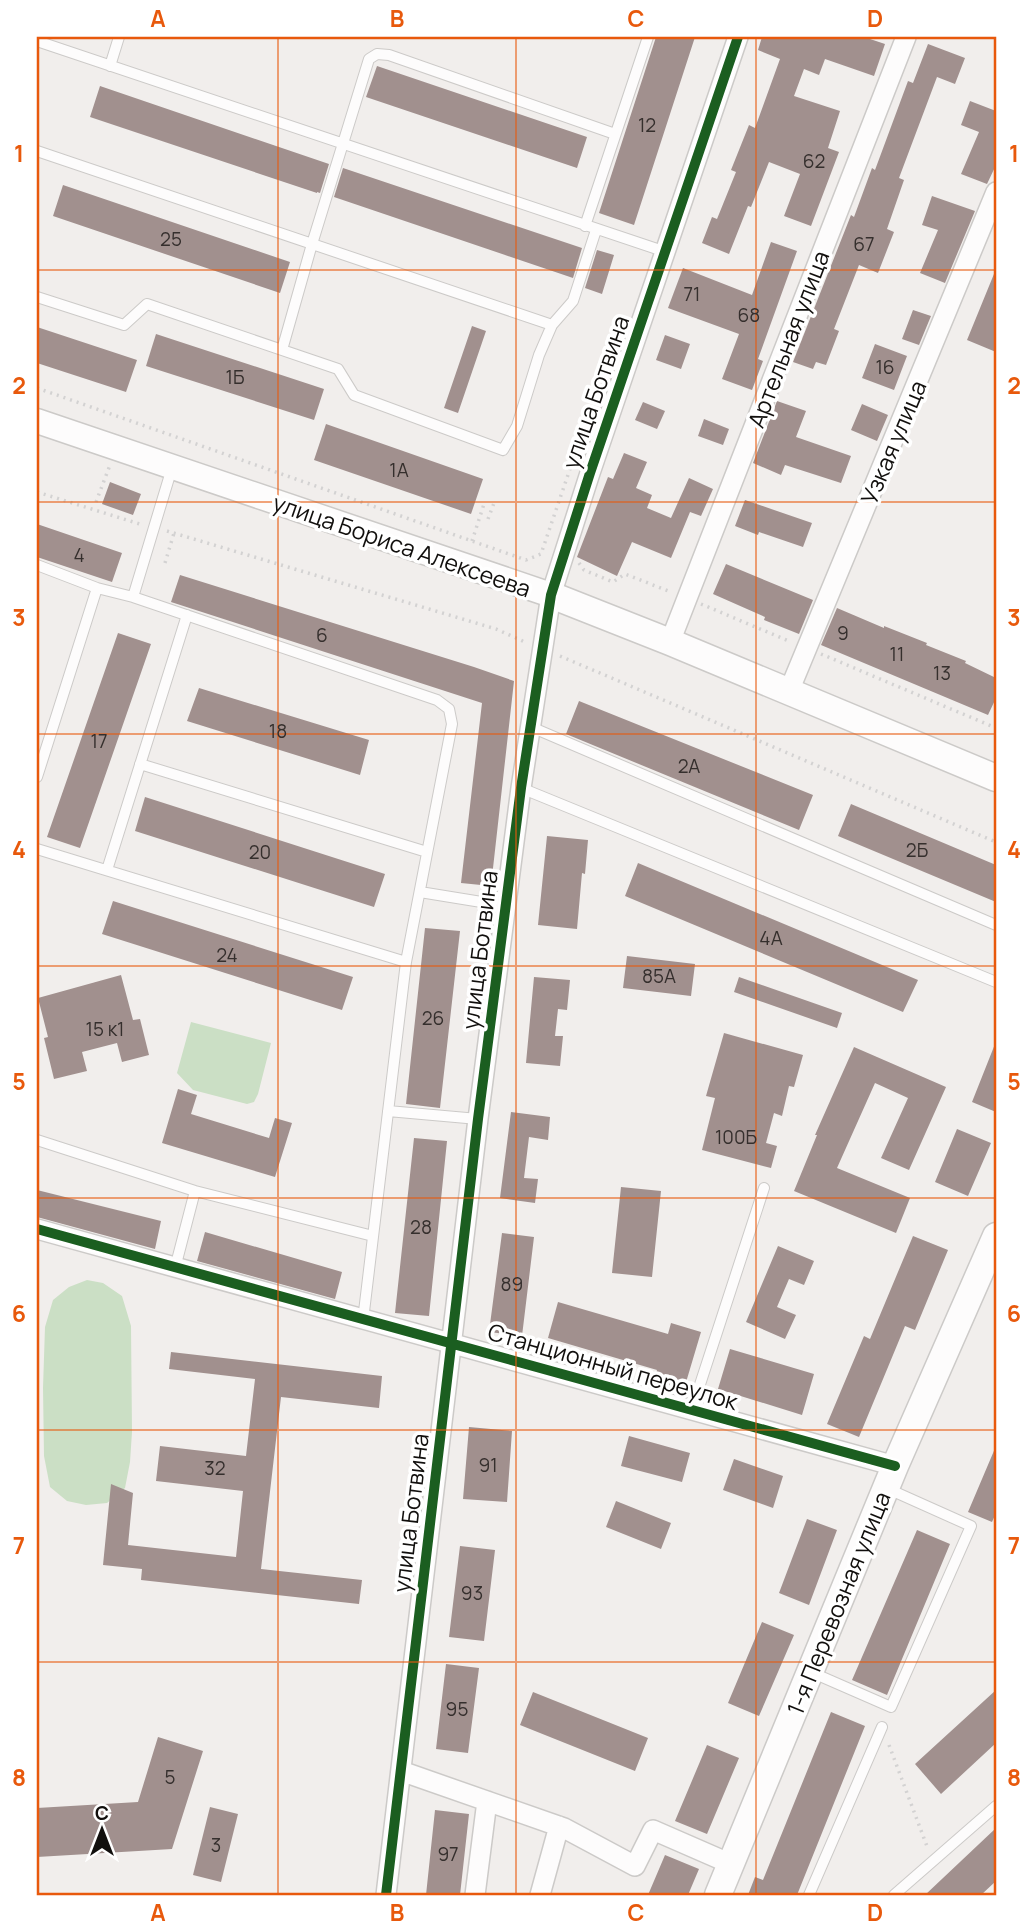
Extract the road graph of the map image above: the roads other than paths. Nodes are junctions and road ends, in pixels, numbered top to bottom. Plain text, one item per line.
1 (119, 37) edge
2 (648, 37) edge
3 (738, 37) edge
4 (906, 37) edge
5 (37, 41) edge
6 (110, 66) junction
7 (615, 134) junction
8 (344, 145) junction
9 (37, 151) edge
10 (996, 192) edge
11 (585, 226) junction
12 (596, 230) junction
13 (312, 244) junction
14 (666, 252) junction
15 (37, 297) edge
16 (552, 325) junction
17 (282, 350) junction
18 (37, 421) edge
19 (172, 468) junction
20 (37, 565) edge
21 (97, 588) junction
22 (551, 595) junction
23 (133, 597) junction
24 (187, 615) junction
25 (670, 642) junction
26 (789, 691) junction
27 (531, 727) junction
28 (140, 764) junction
29 (37, 777) edge
30 (996, 778) edge
31 (522, 788) junction
32 (37, 849) edge
33 (427, 852) junction
34 (107, 870) junction
35 (420, 892) junction
36 (506, 906) junction
37 (996, 925) edge
38 (406, 962) junction
39 (996, 982) edge
40 (388, 1111) junction
41 (478, 1119) junction
42 (37, 1140) edge
43 (764, 1188) dead end
44 (195, 1191) junction
45 (37, 1229) edge
46 (373, 1236) junction
47 (996, 1236) edge
48 (175, 1268) junction
49 (363, 1320) junction
50 (451, 1343) junction
51 (692, 1409) junction
52 (890, 1477) junction
53 (810, 1671) junction
54 (882, 1727) road end
55 (401, 1771) junction
56 (486, 1801) junction
57 (996, 1806) edge
58 (559, 1826) junction
59 (731, 1864) junction
60 (386, 1895) edge
61 (475, 1895) edge
62 (540, 1895) edge
63 (718, 1895) edge
64 (809, 1895) edge
65 (894, 1895) edge

1 - 6 lane
2 - 7 lane
3 - 14 street, улица Ботвина
4 - 25 street, Артельная улица
5 - 6 lane
6 - 8 lane
7 - 8 lane
7 - 11 lane
8 - 11 lane
8 - 13 lane
9 - 13 lane
10 - 26 street, Узкая улица
11 - 12 lane
12 - 14 lane
12 - 16 lane
13 - 16 lane
13 - 17 lane
14 - 22 street, улица Ботвина
15 - 17 lane
16 - 17 lane
18 - 19 street, улица Бориса Алексеева
19 - 22 street, улица Бориса Алексеева
19 - 23 lane
20 - 21 lane
21 - 23 lane
21 - 29 lane
22 - 25 main road, улица Бориса Алексеева
22 - 27 street, улица Ботвина
23 - 24 lane
24 - 28 lane
24 - 33 lane
25 - 26 main road, улица Бориса Алексеева
26 - 30 main road, улица Бориса Алексеева
27 - 31 street, улица Ботвина
27 - 37 lane
28 - 33 lane
28 - 34 lane
31 - 36 street, улица Ботвина
31 - 39 lane
32 - 34 lane
33 - 35 lane
34 - 38 lane
35 - 36 lane
35 - 38 lane
36 - 41 street, улица Ботвина
38 - 40 lane
40 - 41 lane
40 - 46 lane
41 - 50 street, улица Ботвина
42 - 44 lane
43 - 51 lane
44 - 46 lane
44 - 48 lane
45 - 48 street, Станционный переулок
46 - 49 lane
47 - 52 main road, 1-я Перевозная улица
48 - 49 street, Станционный переулок
49 - 50 street, Станционный переулок
50 - 51 street, Станционный переулок
50 - 55 street, улица Ботвина
51 - 52 street, Станционный переулок
52 - 53 main road, 1-я Перевозная улица
52 - 53 lane
53 - 59 main road, 1-я Перевозная улица
54 - 64 lane
55 - 56 street
55 - 60 street, улица Ботвина
56 - 58 street
56 - 61 street
57 - 65 lane
58 - 59 street
58 - 62 street
59 - 63 main road, 1-я Перевозная улица

